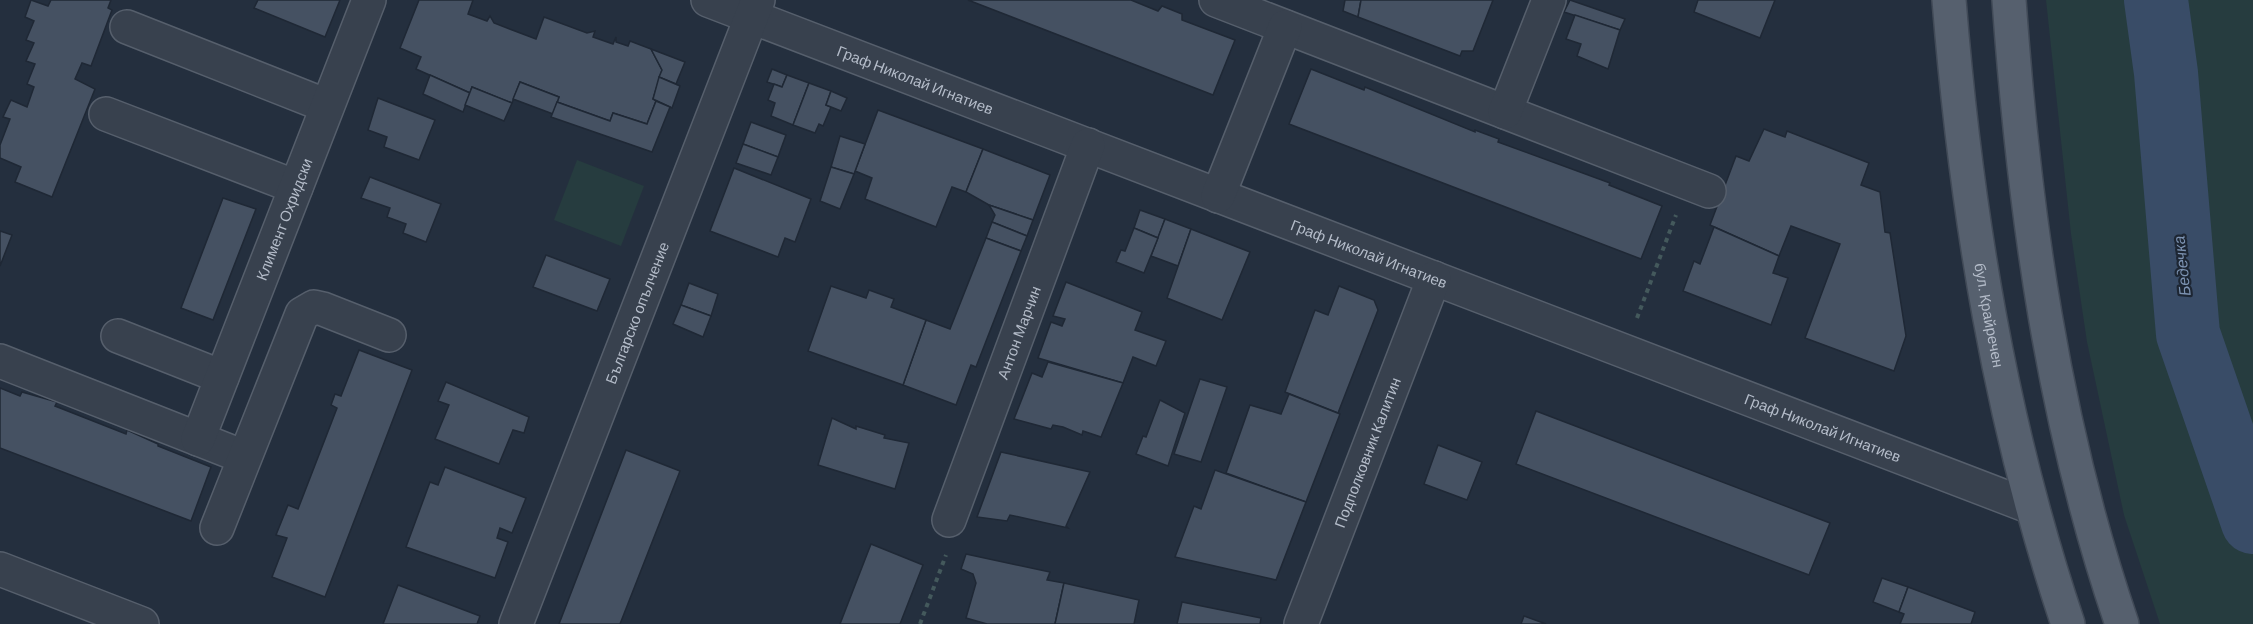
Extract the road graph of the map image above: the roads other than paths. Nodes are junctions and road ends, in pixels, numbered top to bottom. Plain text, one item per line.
1 (369, 0) edge
2 (708, 0) edge
3 (1216, 0) edge
4 (1549, 0) edge
5 (1949, 0) edge
6 (2009, 0) edge
7 (754, 8) edge
8 (127, 27) dead end
9 (1285, 27) junction
10 (327, 106) junction
11 (1505, 112) junction
12 (106, 114) dead end
13 (1088, 145) junction
14 (296, 187) junction
15 (1699, 187) road end
16 (1218, 196) junction
17 (1434, 278) junction
18 (389, 335) dead end
19 (118, 336) dead end
20 (0, 361) edge
21 (222, 377) junction
22 (198, 439) junction
23 (244, 457) junction
24 (2031, 507) junction
25 (949, 520) road end
26 (217, 528) dead end
27 (0, 569) edge
28 (142, 624) edge
29 (516, 624) edge
30 (1301, 624) edge
31 (2068, 624) edge
32 (2122, 624) edge

1 - 10 street, Климент Охридски
2 - 7 street, Граф Николай Игнатиев
3 - 9 street
4 - 11 street
5 - 24 main road, бул. Крайречен
6 - 32 main road
7 - 13 street, Граф Николай Игнатиев
7 - 29 street, Българско опълчение
8 - 10 street
9 - 11 street
9 - 16 street
10 - 14 street, Климент Охридски
11 - 15 street
12 - 14 street
13 - 16 street, Граф Николай Игнатиев
13 - 25 street, Антон Марчин
14 - 21 street, Климент Охридски
16 - 17 street, Граф Николай Игнатиев
17 - 24 street, Граф Николай Игнатиев
17 - 30 street, Подполковник Калитин
18 - 23 street
19 - 21 street
20 - 22 street
21 - 22 street, Климент Охридски
22 - 23 street
23 - 26 street
24 - 31 main road, бул. Крайречен
27 - 28 street

